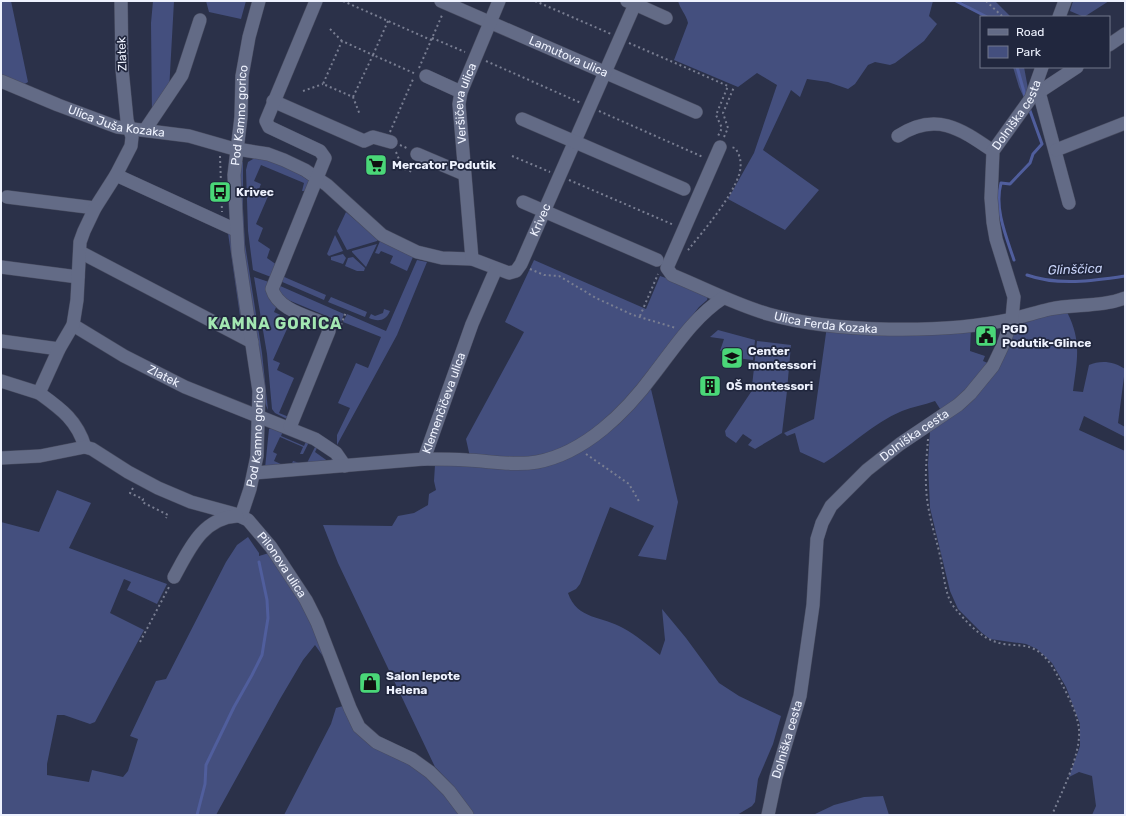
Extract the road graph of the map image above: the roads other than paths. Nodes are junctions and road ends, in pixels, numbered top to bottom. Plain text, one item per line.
1 (121, 1) edge
2 (259, 1) edge
3 (316, 1) edge
4 (441, 1) edge
5 (499, 1) edge
6 (1065, 1) edge
7 (631, 3) edge
8 (1059, 16) edge
9 (666, 18) dead end
10 (200, 20) dead end
11 (490, 23) junction
12 (1125, 34) edge
13 (1110, 44) edge
14 (1042, 68) edge
15 (1076, 68) edge
16 (606, 73) junction
17 (421, 75) road end
18 (1, 81) edge
19 (461, 92) junction
20 (1032, 98) junction
21 (273, 101) junction
22 (696, 112) dead end
23 (522, 119) dead end
24 (1125, 124) edge
25 (131, 130) junction
26 (146, 130) junction
27 (898, 136) dead end
28 (391, 142) road end
29 (576, 143) junction
30 (718, 144) road end
31 (237, 148) junction
32 (1056, 150) junction
33 (993, 151) junction
34 (417, 154) road end
35 (464, 174) junction
36 (116, 176) junction
37 (318, 179) junction
38 (684, 189) dead end
39 (7, 197) dead end
40 (523, 202) dead end
41 (1069, 203) dead end
42 (95, 208) junction
43 (546, 212) junction
44 (236, 230) junction
45 (80, 252) junction
46 (472, 259) junction
47 (659, 264) road end
48 (1, 267) edge
49 (496, 269) junction
50 (78, 277) junction
51 (1014, 297) junction
52 (723, 298) junction
53 (1125, 298) edge
54 (1033, 313) junction
55 (1012, 319) junction
56 (72, 326) junction
57 (1, 341) edge
58 (252, 342) junction
59 (58, 349) junction
60 (1, 381) edge
61 (40, 393) junction
62 (260, 416) junction
63 (290, 427) junction
64 (85, 447) junction
65 (1, 458) edge
66 (424, 459) junction
67 (345, 466) junction
68 (254, 473) junction
69 (241, 516) junction
70 (174, 577) road end
71 (467, 815) edge
72 (768, 815) edge

1 - 25 street, Zlatek
2 - 31 street, Pod Kamno gorico
3 - 21 street
4 - 11 street, Lamutova ulica
5 - 11 street, Veršičeva ulica
6 - 8 street
7 - 9 street, Krivec
7 - 16 street, Krivec
10 - 26 street
11 - 16 street, Lamutova ulica
11 - 19 street, Veršičeva ulica
12 - 13 street
14 - 20 street, Dolniška cesta
15 - 20 street
16 - 22 street, Lamutova ulica
16 - 29 street, Krivec
17 - 19 street
18 - 25 street, Ulica Juša Kozaka
19 - 35 street, Veršičeva ulica
20 - 32 street
20 - 33 street, Dolniška cesta
21 - 28 street
21 - 37 street
23 - 29 street
24 - 32 street
25 - 26 street, Ulica Juša Kozaka
25 - 36 street, Zlatek
26 - 31 street, Ulica Juša Kozaka
27 - 33 street
29 - 38 street
29 - 43 street, Krivec
30 - 52 street, Ulica Ferda Kozaka
31 - 37 street
31 - 44 street, Pod Kamno gorico
32 - 41 street
33 - 51 street, Dolniška cesta
34 - 35 street
35 - 46 street, Veršičeva ulica
36 - 42 street, Zlatek
36 - 44 street
37 - 46 street
37 - 63 street
39 - 42 street
40 - 43 street
42 - 45 street, Zlatek
43 - 47 street
43 - 49 street, Krivec
44 - 58 street, Pod Kamno gorico
45 - 50 street, Zlatek
45 - 58 street
46 - 49 street
48 - 50 street
49 - 66 street, Klemenčičeva ulica
50 - 56 street, Zlatek
51 - 54 street
51 - 55 street, Dolniška cesta
52 - 55 street, Ulica Ferda Kozaka
52 - 66 street
53 - 54 street, Ulica Ferda Kozaka
54 - 55 street, Ulica Ferda Kozaka
55 - 72 street, Dolniška cesta
56 - 59 street, Zlatek
56 - 62 street, Zlatek
57 - 59 street
58 - 62 street, Pod Kamno gorico
59 - 61 street, Zlatek
60 - 61 street
61 - 64 street
62 - 63 street
62 - 68 street, Pod Kamno gorico
63 - 67 street
64 - 65 street
64 - 69 street, Pilonova ulica
66 - 67 street, Klemenčičeva ulica
67 - 68 street, Klemenčičeva ulica
68 - 69 street, Pod Kamno gorico
69 - 70 street
69 - 71 street, Pilonova ulica

